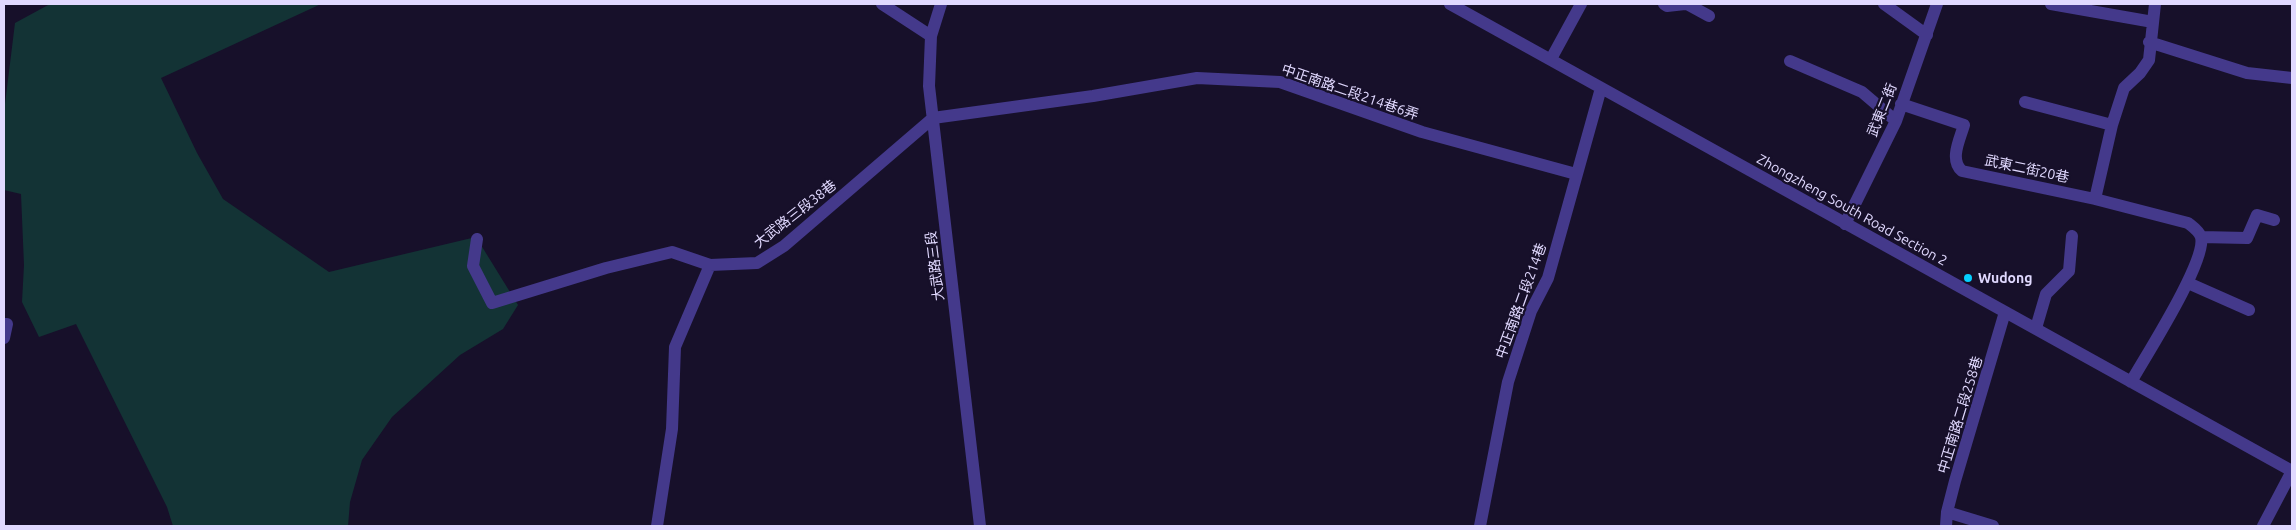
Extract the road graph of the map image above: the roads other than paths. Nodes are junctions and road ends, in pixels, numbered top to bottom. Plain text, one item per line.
1 (882, 4) edge
2 (941, 4) edge
3 (1450, 4) edge
4 (1581, 4) edge
5 (1664, 4) edge
6 (1686, 4) edge
7 (1884, 4) edge
8 (1937, 4) edge
9 (2051, 4) edge
10 (2155, 4) edge
11 (1709, 16) dead end
12 (2153, 22) junction
13 (1927, 35) junction
14 (930, 36) junction
15 (2149, 42) junction
16 (1551, 60) junction
17 (1790, 61) dead end
18 (2292, 78) edge
19 (1601, 88) junction
20 (2025, 102) dead end
21 (1901, 104) junction
22 (932, 118) junction
23 (1896, 121) junction
24 (2112, 125) junction
25 (1576, 174) junction
26 (2095, 199) junction
27 (2274, 220) dead end
28 (1845, 224) junction
29 (2198, 233) junction
30 (2072, 236) dead end
31 (477, 239) dead end
32 (710, 265) junction
33 (2188, 283) junction
34 (2249, 310) dead end
35 (2005, 312) junction
36 (4, 324) edge
37 (2036, 328) junction
38 (4, 338) edge
39 (2131, 382) junction
40 (2292, 471) edge
41 (1947, 512) junction
42 (657, 526) edge
43 (980, 526) edge
44 (1480, 526) edge
45 (1946, 526) edge
46 (1993, 526) edge
47 (2263, 526) edge

1 - 14 street
2 - 14 street, 大武路三段
3 - 16 street, Zhongzheng South Road Section 2
4 - 16 street
5 - 6 street
6 - 11 street
7 - 13 street
8 - 13 street, 武東二街
9 - 12 street
10 - 12 street
12 - 15 street
13 - 21 street, 武東二街
14 - 22 street, 大武路三段
15 - 18 street
15 - 24 street
16 - 19 street, Zhongzheng South Road Section 2
17 - 23 street
19 - 25 street, 中正南路二段214巷
19 - 28 street, Zhongzheng South Road Section 2
20 - 24 street
21 - 23 street, 武東二街
21 - 26 street, 武東二街20巷
22 - 25 street, 中正南路二段214巷6弄
22 - 32 street, 大武路三段38巷
22 - 43 street, 大武路三段
23 - 28 street, 武東二街
24 - 26 street
25 - 44 street, 中正南路二段214巷
26 - 29 street, 武東二街20巷
27 - 29 street
28 - 35 street, Zhongzheng South Road Section 2
29 - 33 street
30 - 37 street
31 - 32 street
32 - 42 street
33 - 34 street
33 - 39 street
35 - 37 street, Zhongzheng South Road Section 2
35 - 41 street, 中正南路二段258巷
36 - 38 street
37 - 39 street, Zhongzheng South Road Section 2
39 - 40 street, Zhongzheng South Road Section 2
40 - 47 street
41 - 45 street, 中正南路二段258巷
41 - 46 street

